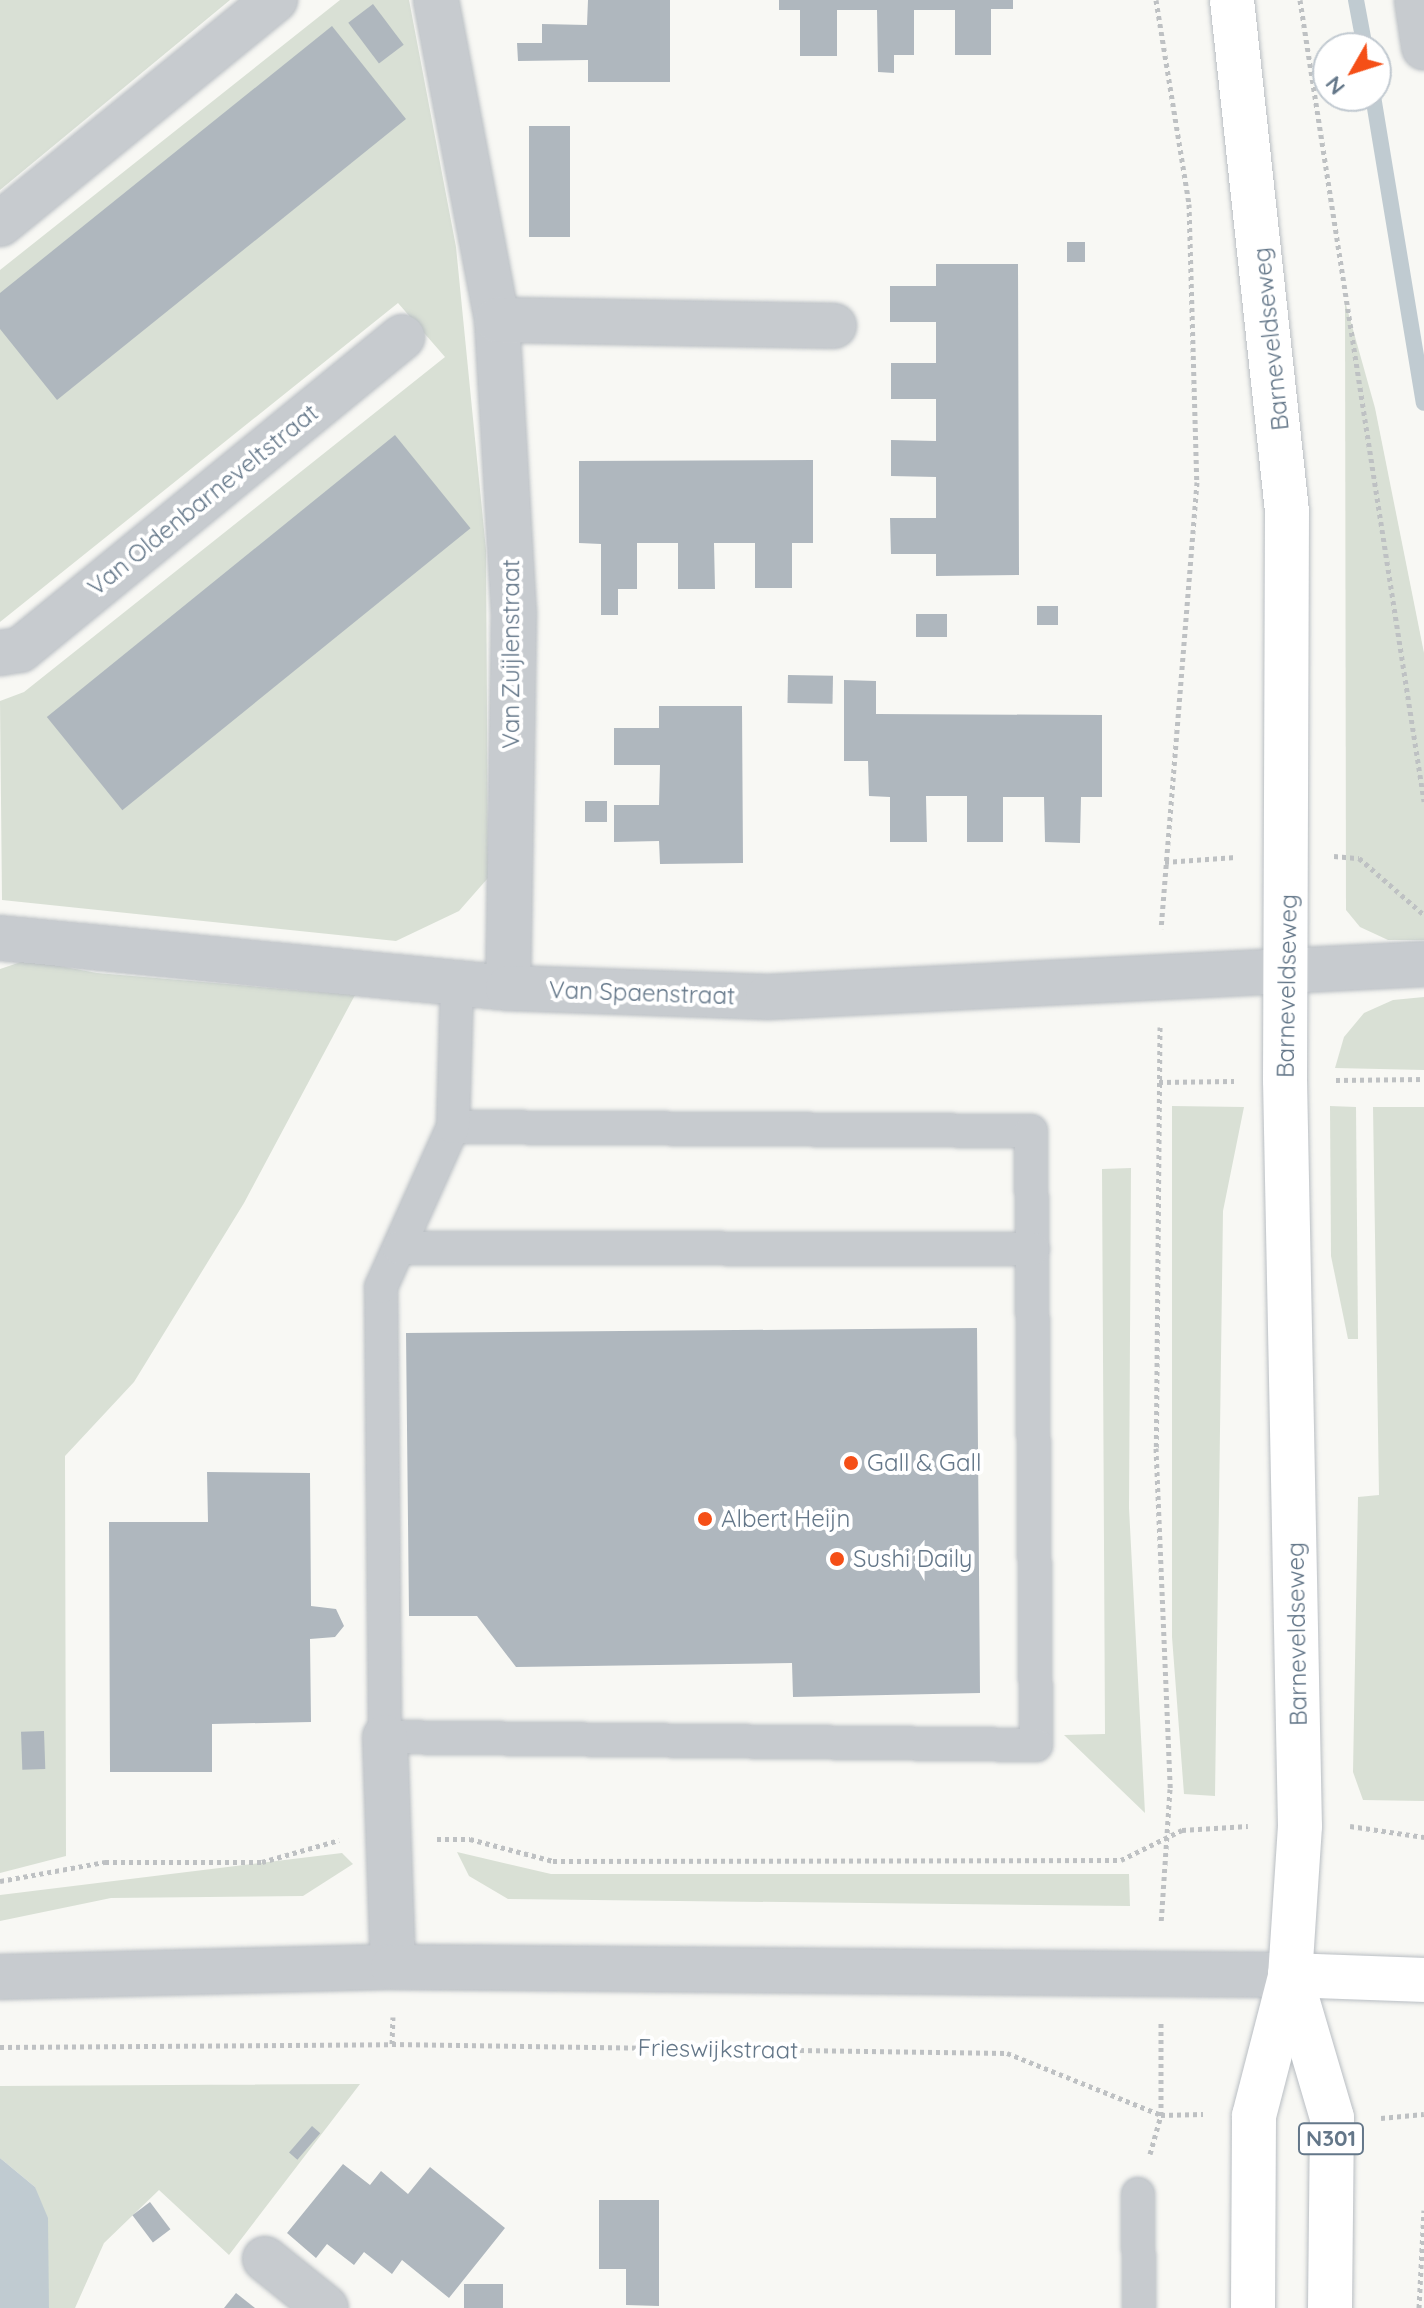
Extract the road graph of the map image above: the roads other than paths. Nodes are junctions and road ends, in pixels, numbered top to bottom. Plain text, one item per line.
1 (275, 0) edge
2 (436, 0) edge
3 (1232, 0) edge
4 (1417, 0) edge
5 (1424, 47) edge
6 (0, 224) edge
7 (497, 320) junction
8 (834, 326) dead end
9 (402, 337) dead end
10 (0, 653) edge
11 (0, 938) edge
12 (1424, 964) edge
13 (1287, 971) junction
14 (457, 983) junction
15 (508, 988) junction
16 (453, 1127) junction
17 (399, 1248) junction
18 (1033, 1249) junction
19 (385, 1737) junction
20 (393, 1967) junction
21 (1290, 1975) junction
22 (0, 1977) edge
23 (1424, 1980) edge
24 (1138, 2194) dead end
25 (265, 2259) dead end
26 (326, 2308) edge
27 (1139, 2308) edge
28 (1253, 2308) edge
29 (1330, 2308) edge

1 - 6 street
2 - 7 street, Van Zuijlenstraat
3 - 13 main road, Barneveldseweg / N301
4 - 5 street
7 - 8 street
7 - 15 street, Van Zuijlenstraat
9 - 10 street, Van Oldenbarneveltstraat
11 - 14 street, Van Spaenstraat
12 - 13 street, Van Spaenstraat
13 - 15 street, Van Spaenstraat
13 - 21 main road, Barneveldseweg / N301
14 - 15 street, Van Spaenstraat
14 - 16 lane
16 - 17 lane
16 - 18 lane
17 - 18 lane
17 - 19 lane
18 - 19 lane
19 - 20 street
20 - 21 street
20 - 22 street
21 - 23 main road
21 - 28 main road, N301
21 - 29 main road, N301
24 - 27 lane
25 - 26 street

